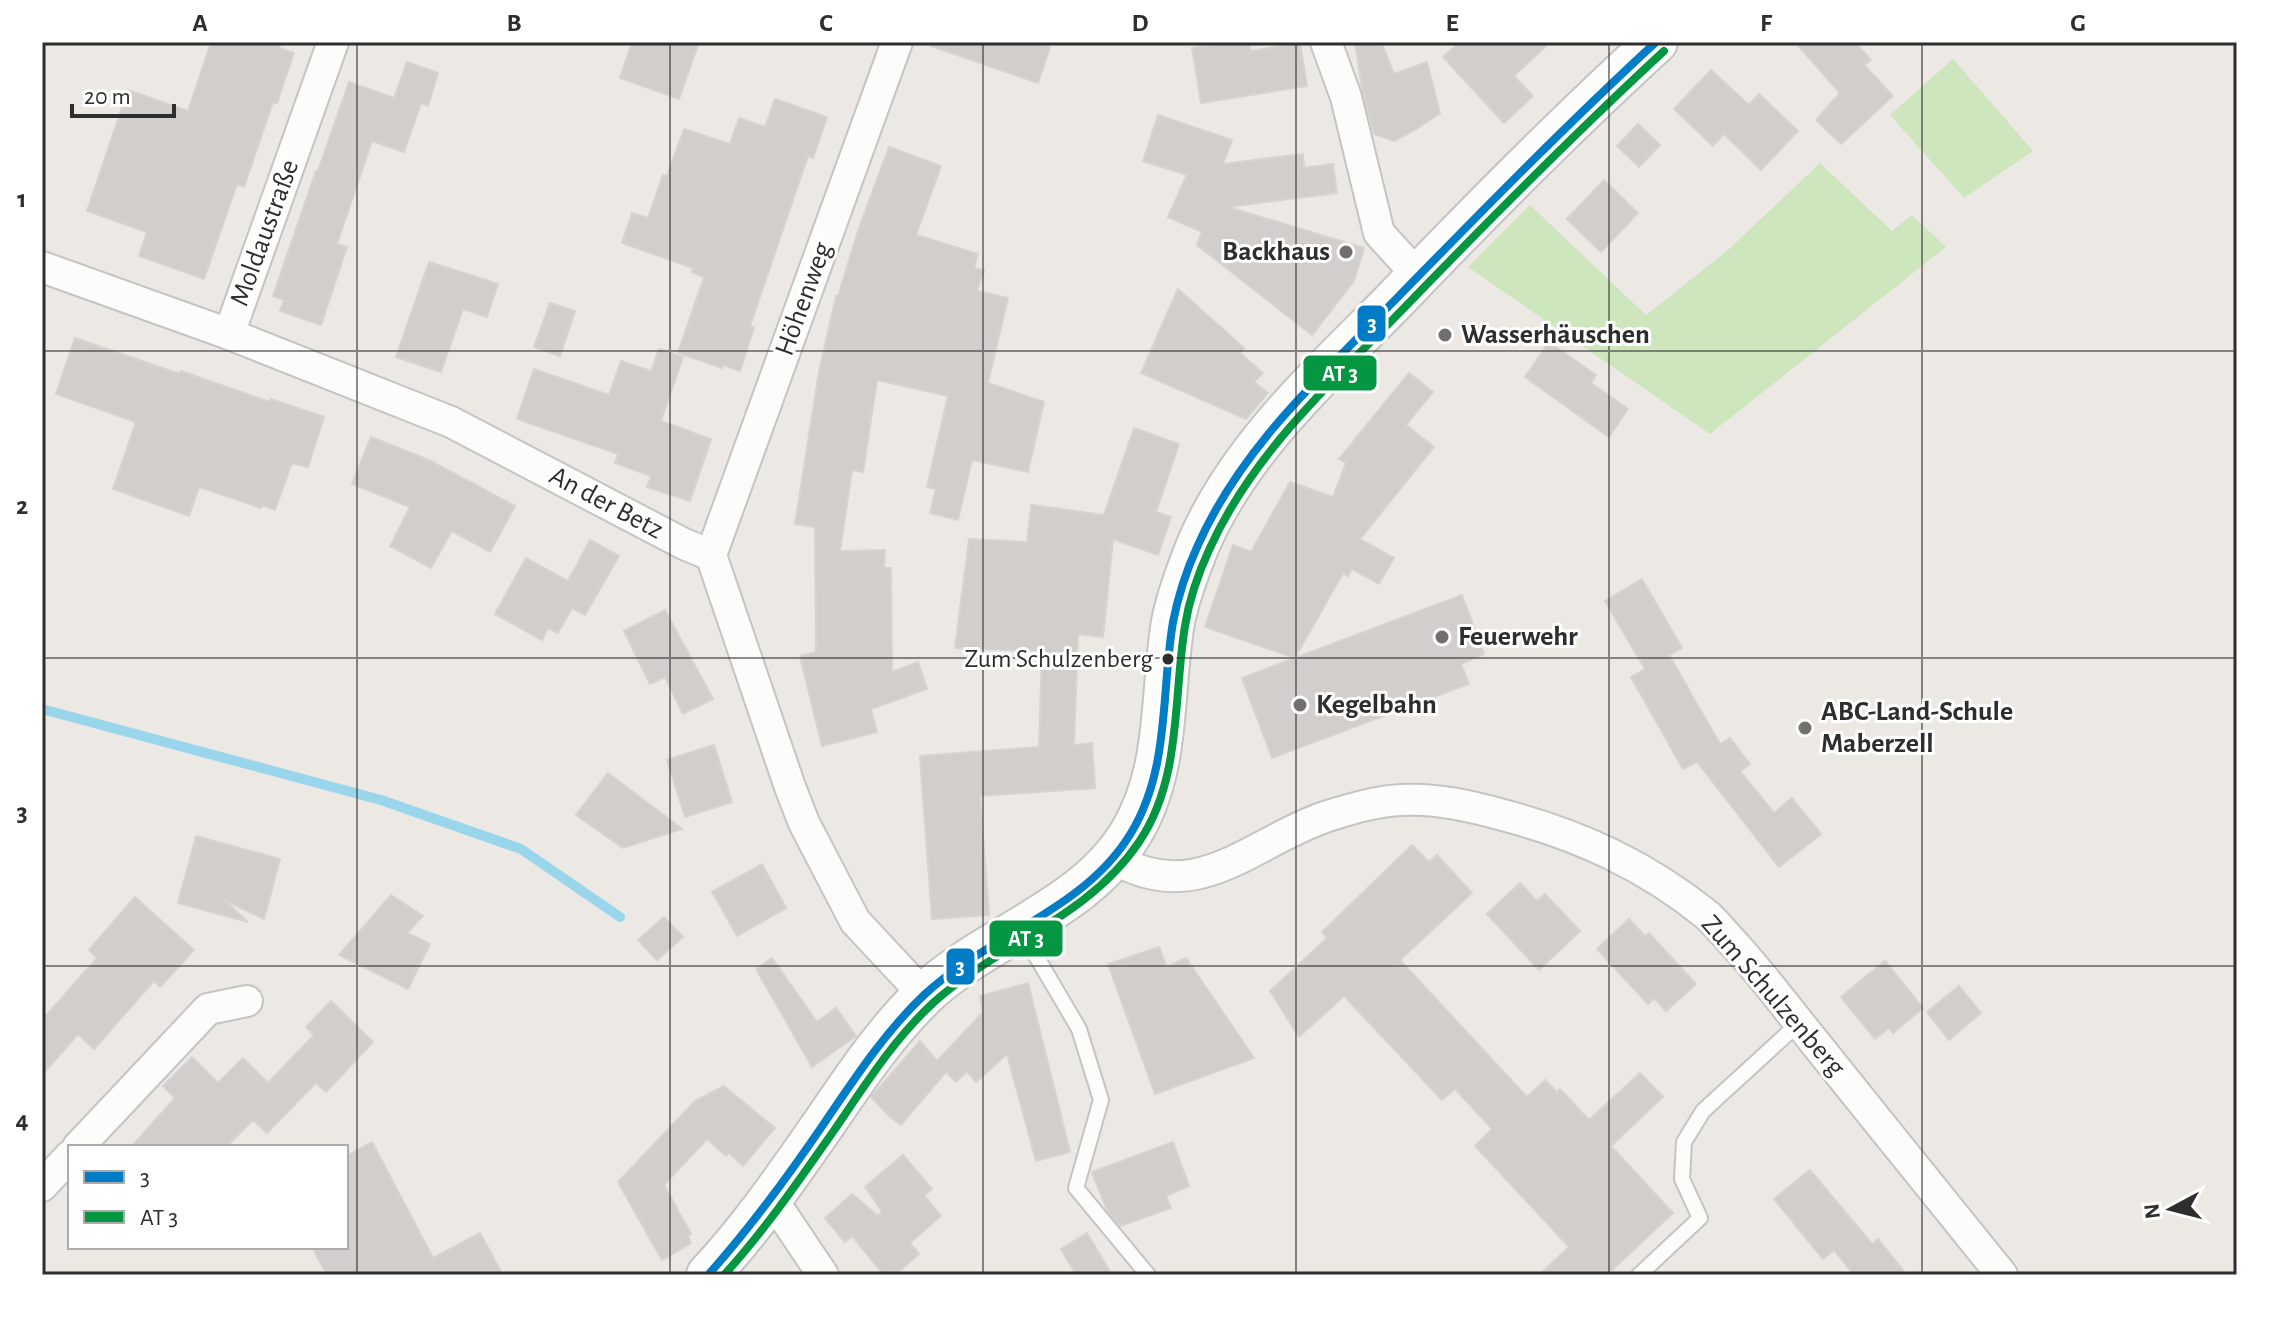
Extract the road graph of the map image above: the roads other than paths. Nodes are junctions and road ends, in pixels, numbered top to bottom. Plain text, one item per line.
1 (333, 42) edge
2 (897, 42) edge
3 (1326, 42) edge
4 (1656, 42) edge
5 (42, 267) edge
6 (1418, 276) junction
7 (229, 334) junction
8 (711, 555) junction
9 (1113, 858) junction
10 (1020, 929) junction
11 (924, 995) junction
12 (247, 1001) dead end
13 (1799, 1023) junction
14 (80, 1145) edge
15 (68, 1158) edge
16 (43, 1184) edge
17 (772, 1199) junction
18 (708, 1275) edge
19 (823, 1275) edge
20 (1148, 1275) edge
21 (1639, 1275) edge
22 (2002, 1275) edge

1 - 7 street, Moldaustraße
2 - 8 street, Höhenweg
3 - 6 street
4 - 6 street
5 - 7 street, An der Betz
6 - 9 street
7 - 8 street, An der Betz
8 - 11 street
9 - 10 street
9 - 13 street, Zum Schulzenberg
10 - 11 street
10 - 20 lane
11 - 17 street
12 - 14 street
13 - 21 lane
13 - 22 street, Zum Schulzenberg
15 - 16 street
17 - 18 street
17 - 19 street

